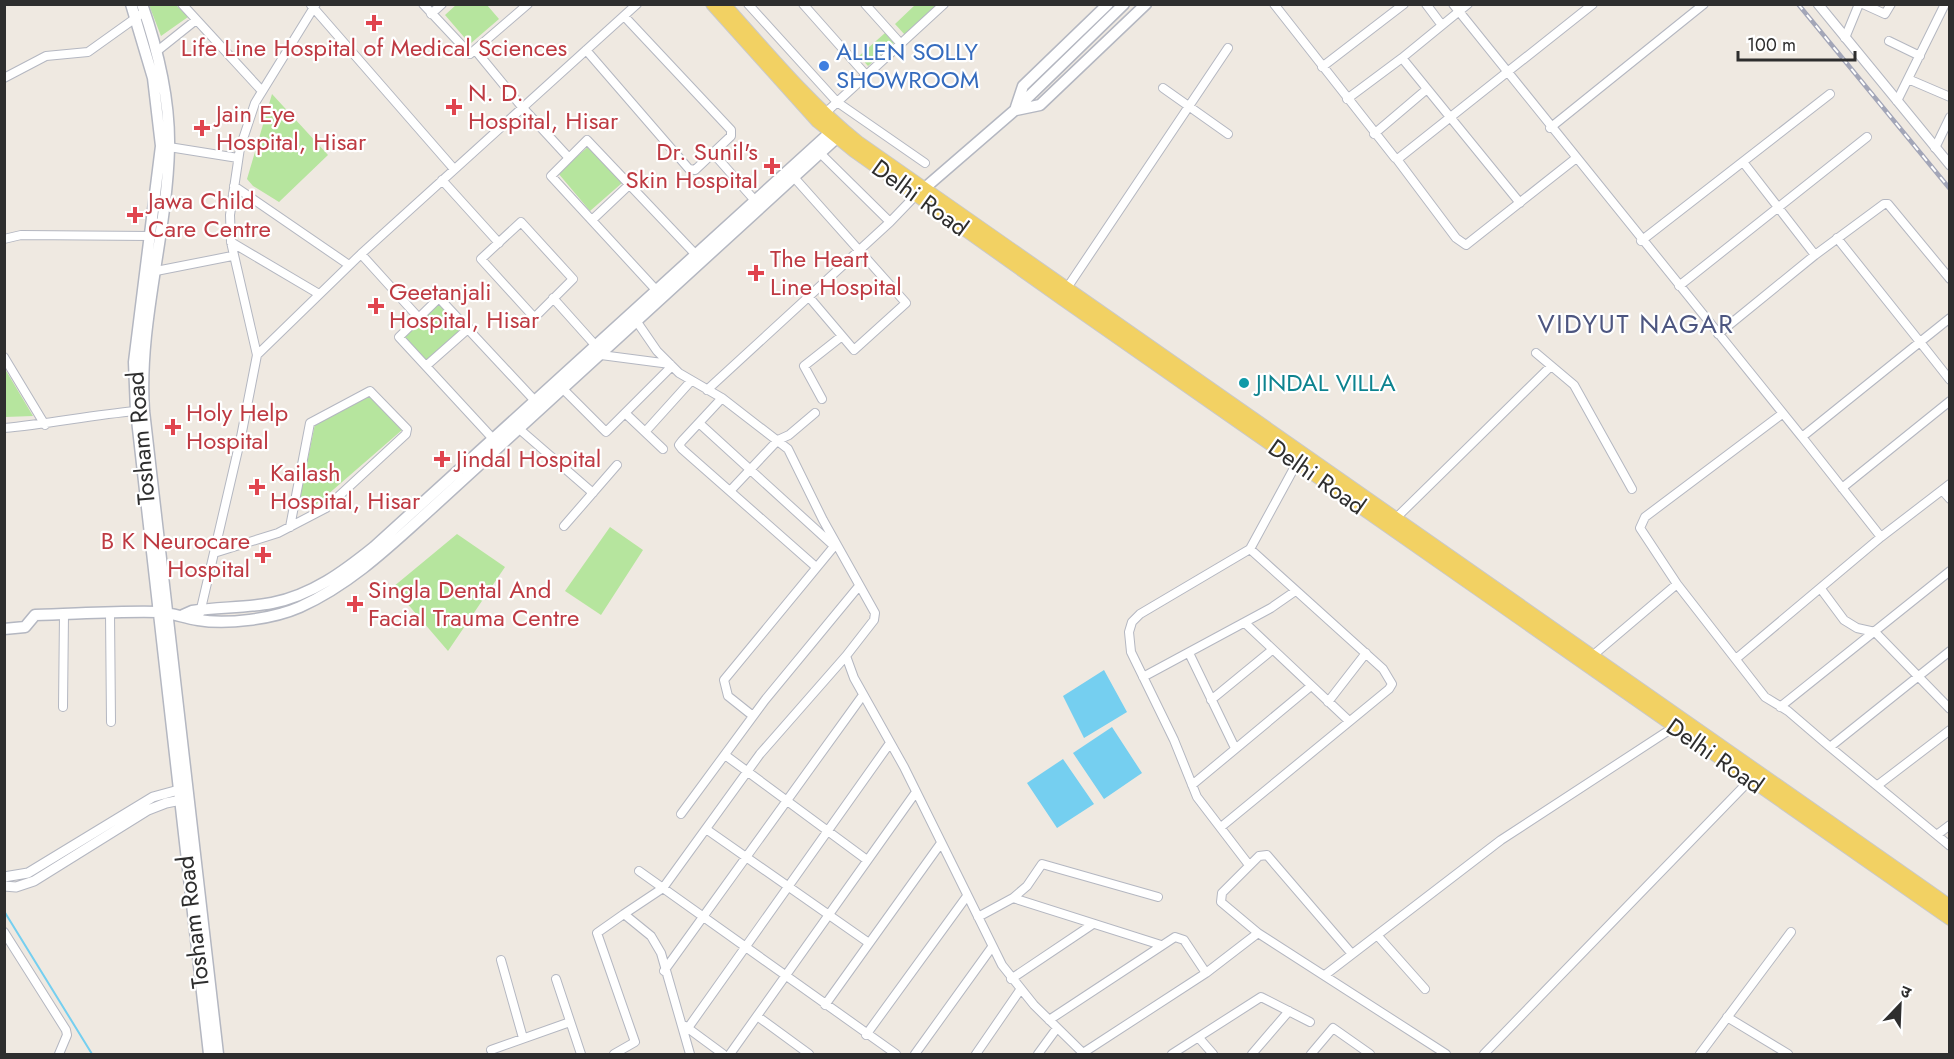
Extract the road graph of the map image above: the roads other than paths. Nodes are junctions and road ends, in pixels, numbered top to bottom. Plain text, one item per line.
1 (131, 4) edge
2 (182, 4) edge
3 (423, 4) edge
4 (442, 4) edge
5 (528, 4) edge
6 (637, 4) edge
7 (711, 4) edge
8 (724, 4) edge
9 (748, 4) edge
10 (803, 4) edge
11 (865, 4) edge
12 (944, 4) edge
13 (1108, 4) edge
14 (1124, 4) edge
15 (1146, 4) edge
16 (1274, 4) edge
17 (1404, 4) edge
18 (1426, 4) edge
19 (1453, 4) edge
20 (1468, 4) edge
21 (1593, 4) edge
22 (1704, 4) edge
23 (1818, 4) edge
24 (1861, 4) edge
25 (1891, 4) edge
26 (1945, 4) edge
27 (313, 5) edge
28 (140, 12) edge
29 (1458, 12) junction
30 (431, 14) junction
31 (624, 16) junction
32 (196, 20) junction
33 (1441, 24) junction
34 (1845, 38) junction
35 (1889, 41) dead end
36 (901, 44) junction
37 (1228, 48) dead end
38 (586, 50) junction
39 (476, 51) junction
40 (156, 52) junction
41 (1920, 56) junction
42 (1402, 58) junction
43 (1322, 68) junction
44 (1505, 73) junction
45 (866, 75) junction
46 (4, 78) edge
47 (1908, 79) junction
48 (1162, 88) dead end
49 (1427, 89) junction
50 (262, 92) junction
51 (1830, 94) dead end
52 (1950, 97) edge
53 (1347, 99) junction
54 (1897, 101) junction
55 (837, 102) junction
56 (522, 107) junction
57 (1190, 107) junction
58 (1015, 110) junction
59 (820, 117) junction
60 (1450, 117) junction
61 (1950, 117) edge
62 (1550, 128) junction
63 (837, 131) junction
64 (1228, 134) dead end
65 (1374, 134) junction
66 (1867, 137) dead end
67 (169, 147) junction
68 (1935, 148) junction
69 (713, 153) junction
70 (820, 153) junction
71 (238, 158) junction
72 (569, 158) junction
73 (1396, 158) junction
74 (1575, 159) junction
75 (1743, 162) junction
76 (925, 163) dead end
77 (1950, 165) edge
78 (454, 169) junction
79 (791, 174) junction
80 (442, 180) junction
81 (629, 185) junction
82 (234, 186) junction
83 (920, 191) junction
84 (1520, 203) junction
85 (759, 204) junction
86 (1778, 207) junction
87 (592, 220) junction
88 (890, 222) junction
89 (151, 236) junction
90 (1837, 238) junction
91 (4, 239) edge
92 (1641, 241) junction
93 (231, 242) junction
94 (499, 243) junction
95 (860, 250) junction
96 (361, 254) junction
97 (1815, 255) junction
98 (232, 256) junction
99 (700, 258) junction
100 (349, 265) junction
101 (150, 272) junction
102 (1950, 279) edge
103 (1679, 286) junction
104 (1067, 288) junction
105 (657, 291) junction
106 (319, 294) junction
107 (809, 297) junction
108 (553, 298) junction
109 (418, 317) junction
110 (634, 318) junction
111 (1950, 318) edge
112 (469, 328) junction
113 (1718, 334) junction
114 (842, 336) junction
115 (1920, 342) junction
116 (598, 350) junction
117 (1536, 353) dead end
118 (256, 355) junction
119 (4, 357) edge
120 (671, 365) junction
121 (426, 366) junction
122 (1551, 366) junction
123 (1950, 380) edge
124 (692, 381) junction
125 (563, 389) junction
126 (707, 390) junction
127 (722, 398) junction
128 (822, 399) dead end
129 (1950, 401) edge
130 (539, 404) junction
131 (136, 411) junction
132 (625, 413) junction
133 (815, 413) dead end
134 (1782, 414) junction
135 (699, 423) junction
136 (45, 424) junction
137 (515, 426) junction
138 (4, 428) edge
139 (645, 432) junction
140 (1802, 437) junction
141 (778, 440) junction
142 (496, 443) junction
143 (663, 449) dead end
144 (1299, 458) junction
145 (617, 465) dead end
146 (751, 470) junction
147 (1950, 484) edge
148 (1842, 488) junction
149 (1632, 489) dead end
150 (1942, 490) junction
151 (730, 492) junction
152 (593, 493) junction
153 (1950, 499) edge
154 (1395, 519) junction
155 (564, 526) dead end
156 (290, 527) junction
157 (1881, 537) junction
158 (835, 545) junction
159 (1250, 549) junction
160 (214, 553) junction
161 (816, 567) junction
162 (1950, 571) edge
163 (1677, 584) junction
164 (859, 586) junction
165 (1821, 589) junction
166 (1294, 592) junction
167 (236, 607) junction
168 (110, 613) junction
169 (163, 613) junction
170 (64, 615) junction
171 (200, 615) junction
172 (237, 619) junction
173 (1245, 623) junction
174 (4, 629) edge
175 (1875, 632) junction
176 (1272, 650) junction
177 (1950, 651) edge
178 (1189, 653) junction
179 (1366, 654) junction
180 (846, 656) junction
181 (1591, 657) junction
182 (1737, 658) junction
183 (1920, 676) junction
184 (1143, 677) junction
185 (1311, 686) junction
186 (863, 694) junction
187 (1211, 700) junction
188 (1328, 702) junction
189 (63, 706) dead end
190 (1780, 707) junction
191 (1950, 709) edge
192 (753, 716) junction
193 (111, 722) dead end
194 (1349, 722) junction
195 (1674, 727) junction
196 (1950, 730) edge
197 (890, 743) junction
198 (1830, 747) junction
199 (1235, 748) junction
200 (724, 755) junction
201 (747, 772) junction
202 (1750, 780) junction
203 (1192, 785) junction
204 (1878, 785) junction
205 (916, 792) junction
206 (182, 794) junction
207 (787, 801) junction
208 (681, 814) dead end
209 (1950, 825) edge
210 (1221, 827) junction
211 (706, 829) junction
212 (828, 831) junction
213 (1938, 834) junction
214 (1839, 835) junction
215 (941, 843) junction
216 (1950, 846) edge
217 (746, 858) junction
218 (867, 860) junction
219 (1249, 865) junction
220 (639, 871) dead end
221 (4, 877) edge
222 (4, 886) edge
223 (787, 887) junction
224 (663, 888) junction
225 (967, 896) junction
226 (1158, 897) dead end
227 (1013, 898) junction
228 (1950, 906) edge
229 (624, 914) junction
230 (828, 915) junction
231 (704, 918) junction
232 (978, 918) junction
233 (1950, 919) edge
234 (1093, 924) junction
235 (4, 932) edge
236 (1791, 932) dead end
237 (1258, 933) junction
238 (1377, 935) junction
239 (869, 943) junction
240 (1161, 945) junction
241 (745, 947) junction
242 (992, 947) junction
243 (1352, 954) junction
244 (501, 960) dead end
245 (664, 971) junction
246 (1206, 973) junction
247 (1325, 975) junction
248 (785, 976) junction
249 (556, 979) dead end
250 (1011, 979) junction
251 (1425, 989) dead end
252 (1020, 990) junction
253 (825, 1005) junction
254 (1289, 1011) junction
255 (757, 1016) junction
256 (1727, 1017) junction
257 (1049, 1020) junction
258 (570, 1022) junction
259 (1310, 1022) dead end
260 (684, 1026) junction
261 (1057, 1028) junction
262 (866, 1035) junction
263 (523, 1038) junction
264 (1199, 1038) junction
265 (491, 1050) dead end
266 (59, 1054) edge
267 (209, 1054) edge
268 (218, 1054) edge
269 (581, 1054) edge
270 (614, 1054) edge
271 (690, 1054) edge
272 (723, 1054) edge
273 (730, 1054) edge
274 (809, 1054) edge
275 (896, 1054) edge
276 (915, 1054) edge
277 (976, 1054) edge
278 (1038, 1054) edge
279 (1084, 1054) edge
280 (1172, 1054) edge
281 (1213, 1054) edge
282 (1252, 1054) edge
283 (1311, 1054) edge
284 (1370, 1054) edge
285 (1446, 1054) edge
286 (1484, 1054) edge
287 (1700, 1054) edge
288 (1788, 1054) edge

1 - 28 main road, Tosham Road
2 - 32 street
3 - 30 street
4 - 30 street
5 - 39 street
6 - 31 street
7 - 59 main road, Delhi Road
8 - 59 main road, Delhi Road
9 - 55 street
10 - 45 street
11 - 36 street
12 - 36 street
13 - 58 main road
14 - 58 main road
15 - 58 main road
16 - 43 street
17 - 43 street
18 - 33 street
19 - 29 street
20 - 29 street
21 - 44 street
22 - 62 street
23 - 34 street
24 - 25 street
24 - 34 street
26 - 41 street
27 - 50 street
27 - 78 street
28 - 40 main road, Tosham Road
28 - 46 street
28 - 89 main road, Tosham Road
29 - 33 street
29 - 44 street
30 - 39 street
31 - 38 street
31 - 69 street
32 - 40 street
32 - 50 street
33 - 42 street
34 - 54 street
35 - 41 street
36 - 45 street
37 - 57 street
38 - 56 street
38 - 69 street
39 - 56 street
40 - 67 main road, Tosham Road
41 - 47 street
42 - 49 street
42 - 53 street
43 - 53 street
44 - 60 street
44 - 62 street
45 - 55 street
47 - 52 street
47 - 54 street
48 - 57 street
49 - 60 street
49 - 65 street
50 - 71 street
51 - 75 street
53 - 65 street
54 - 68 street
55 - 59 street
55 - 76 street
56 - 72 street
56 - 78 street
57 - 64 street
57 - 104 street
58 - 83 main road
59 - 63 main road, Delhi Road
60 - 73 street
60 - 84 street
61 - 68 street
62 - 74 street
63 - 70 main road
63 - 79 main road
63 - 83 main road, Delhi Road
65 - 73 street
66 - 86 street
67 - 71 street
67 - 101 main road, Tosham Road
68 - 77 street
69 - 85 street
70 - 79 main road
70 - 88 street
71 - 82 street
72 - 81 street
72 - 87 street
73 - 84 street
74 - 84 street
74 - 92 street
75 - 86 street
75 - 92 street
78 - 80 street
79 - 85 main road
79 - 95 street
80 - 94 street
80 - 96 street
81 - 87 street
81 - 99 street
82 - 93 street
82 - 100 street
83 - 88 street
83 - 104 main road, Delhi Road
83 - 144 main road, Delhi Road
85 - 99 main road
86 - 97 street
86 - 103 street
87 - 105 street
88 - 95 street
89 - 91 street
89 - 101 main road, Tosham Road
90 - 97 street
90 - 102 street
90 - 115 street
92 - 103 street
93 - 98 street
93 - 106 street
94 - 108 street
94 - 108 street
95 - 107 street
95 - 114 street
96 - 100 street
96 - 109 street
97 - 113 street
98 - 101 street
98 - 118 street
99 - 105 main road
99 - 110 main road
100 - 106 street
101 - 131 main road, Tosham Road
101 - 169 main road, Tosham Road
103 - 113 street
104 - 144 main road, Delhi Road
105 - 110 main road
106 - 118 street
107 - 114 street
107 - 126 street
108 - 116 street
109 - 112 street
109 - 121 street
110 - 116 main road
110 - 120 street
111 - 115 street
112 - 121 street
112 - 130 street
113 - 134 street
114 - 128 street
115 - 123 street
115 - 140 street
116 - 120 street
116 - 125 main road
116 - 130 main road
117 - 122 street
118 - 160 street
119 - 136 street
120 - 124 street
120 - 132 street
121 - 142 street
122 - 149 street
122 - 154 street
124 - 126 street
124 - 139 street
125 - 130 main road
125 - 132 street
126 - 127 street
127 - 135 street
127 - 141 street
129 - 148 street
130 - 137 main road
131 - 136 street
131 - 169 main road, Tosham Road
132 - 139 street
133 - 141 street
134 - 140 street
134 - 163 street
135 - 146 street
135 - 151 street
136 - 138 street
137 - 142 main road
137 - 152 street
139 - 143 street
140 - 148 street
141 - 146 street
141 - 158 street
142 - 167 main road
142 - 172 main road
144 - 154 main road, Delhi Road
144 - 159 street
144 - 195 main road, Delhi Road
145 - 152 street
146 - 151 street
146 - 158 street
147 - 150 street
148 - 157 street
150 - 153 street
150 - 157 street
151 - 161 street
152 - 155 street
154 - 181 main road, Delhi Road
156 - 156 street
156 - 160 street
157 - 165 street
158 - 161 street
158 - 164 street
159 - 166 street
159 - 184 street
160 - 171 street
161 - 192 street
162 - 175 street
163 - 181 street
163 - 182 street
164 - 180 street
164 - 192 street
165 - 175 street
165 - 182 street
166 - 173 street
166 - 179 street
167 - 171 main road
167 - 172 main road
168 - 169 main road
168 - 170 main road
168 - 193 street
169 - 171 main road
169 - 206 main road, Tosham Road
170 - 174 main road
170 - 189 street
171 - 172 main road
173 - 176 street
173 - 178 street
175 - 183 street
175 - 190 street
176 - 185 street
176 - 187 street
177 - 183 street
178 - 184 street
178 - 187 street
179 - 188 street
179 - 194 street
180 - 186 street
180 - 201 street
181 - 214 main road, Delhi Road
182 - 190 street
183 - 191 street
183 - 198 street
184 - 203 street
185 - 188 street
185 - 199 street
186 - 197 street
186 - 207 street
187 - 199 street
188 - 194 street
190 - 198 street
192 - 200 street
194 - 210 street
195 - 202 main road, Delhi Road
195 - 238 street
196 - 204 street
197 - 205 street
197 - 212 street
198 - 204 street
199 - 203 street
200 - 201 street
200 - 208 street
201 - 207 street
201 - 211 street
202 - 214 main road, Delhi Road
202 - 286 street
203 - 210 street
204 - 213 street
205 - 215 street
205 - 218 street
206 - 221 street
206 - 222 street
206 - 267 main road, Tosham Road
206 - 268 main road, Tosham Road
207 - 212 street
207 - 217 street
209 - 213 street
210 - 219 street
211 - 217 street
211 - 224 street
212 - 218 street
212 - 223 street
213 - 216 street
214 - 228 main road, Delhi Road
214 - 233 main road, Delhi Road
215 - 225 street
215 - 239 street
217 - 223 street
217 - 231 street
218 - 230 street
219 - 237 street
219 - 243 street
220 - 224 street
223 - 230 street
223 - 241 street
224 - 229 street
224 - 231 street
225 - 232 street
225 - 262 street
226 - 227 street
227 - 232 street
227 - 234 street
229 - 245 street
229 - 270 street
230 - 239 street
230 - 248 street
231 - 241 street
231 - 245 street
232 - 242 street
234 - 240 street
234 - 250 street
235 - 266 street
236 - 256 street
237 - 246 street
237 - 247 street
238 - 243 street
238 - 251 street
239 - 253 street
240 - 246 street
240 - 257 street
241 - 248 street
241 - 260 street
242 - 250 street
242 - 276 street
243 - 247 street
244 - 263 street
245 - 260 street
246 - 279 street
247 - 285 street
248 - 253 street
248 - 255 street
249 - 258 street
250 - 252 street
252 - 257 street
252 - 277 street
253 - 262 street
254 - 259 street
254 - 264 street
254 - 282 street
255 - 273 street
255 - 274 street
256 - 287 street
256 - 288 street
257 - 261 street
258 - 263 street
258 - 269 street
260 - 271 street
260 - 272 street
261 - 278 street
261 - 279 street
262 - 275 street
263 - 265 street
264 - 280 street
264 - 281 street
283 - 284 street

